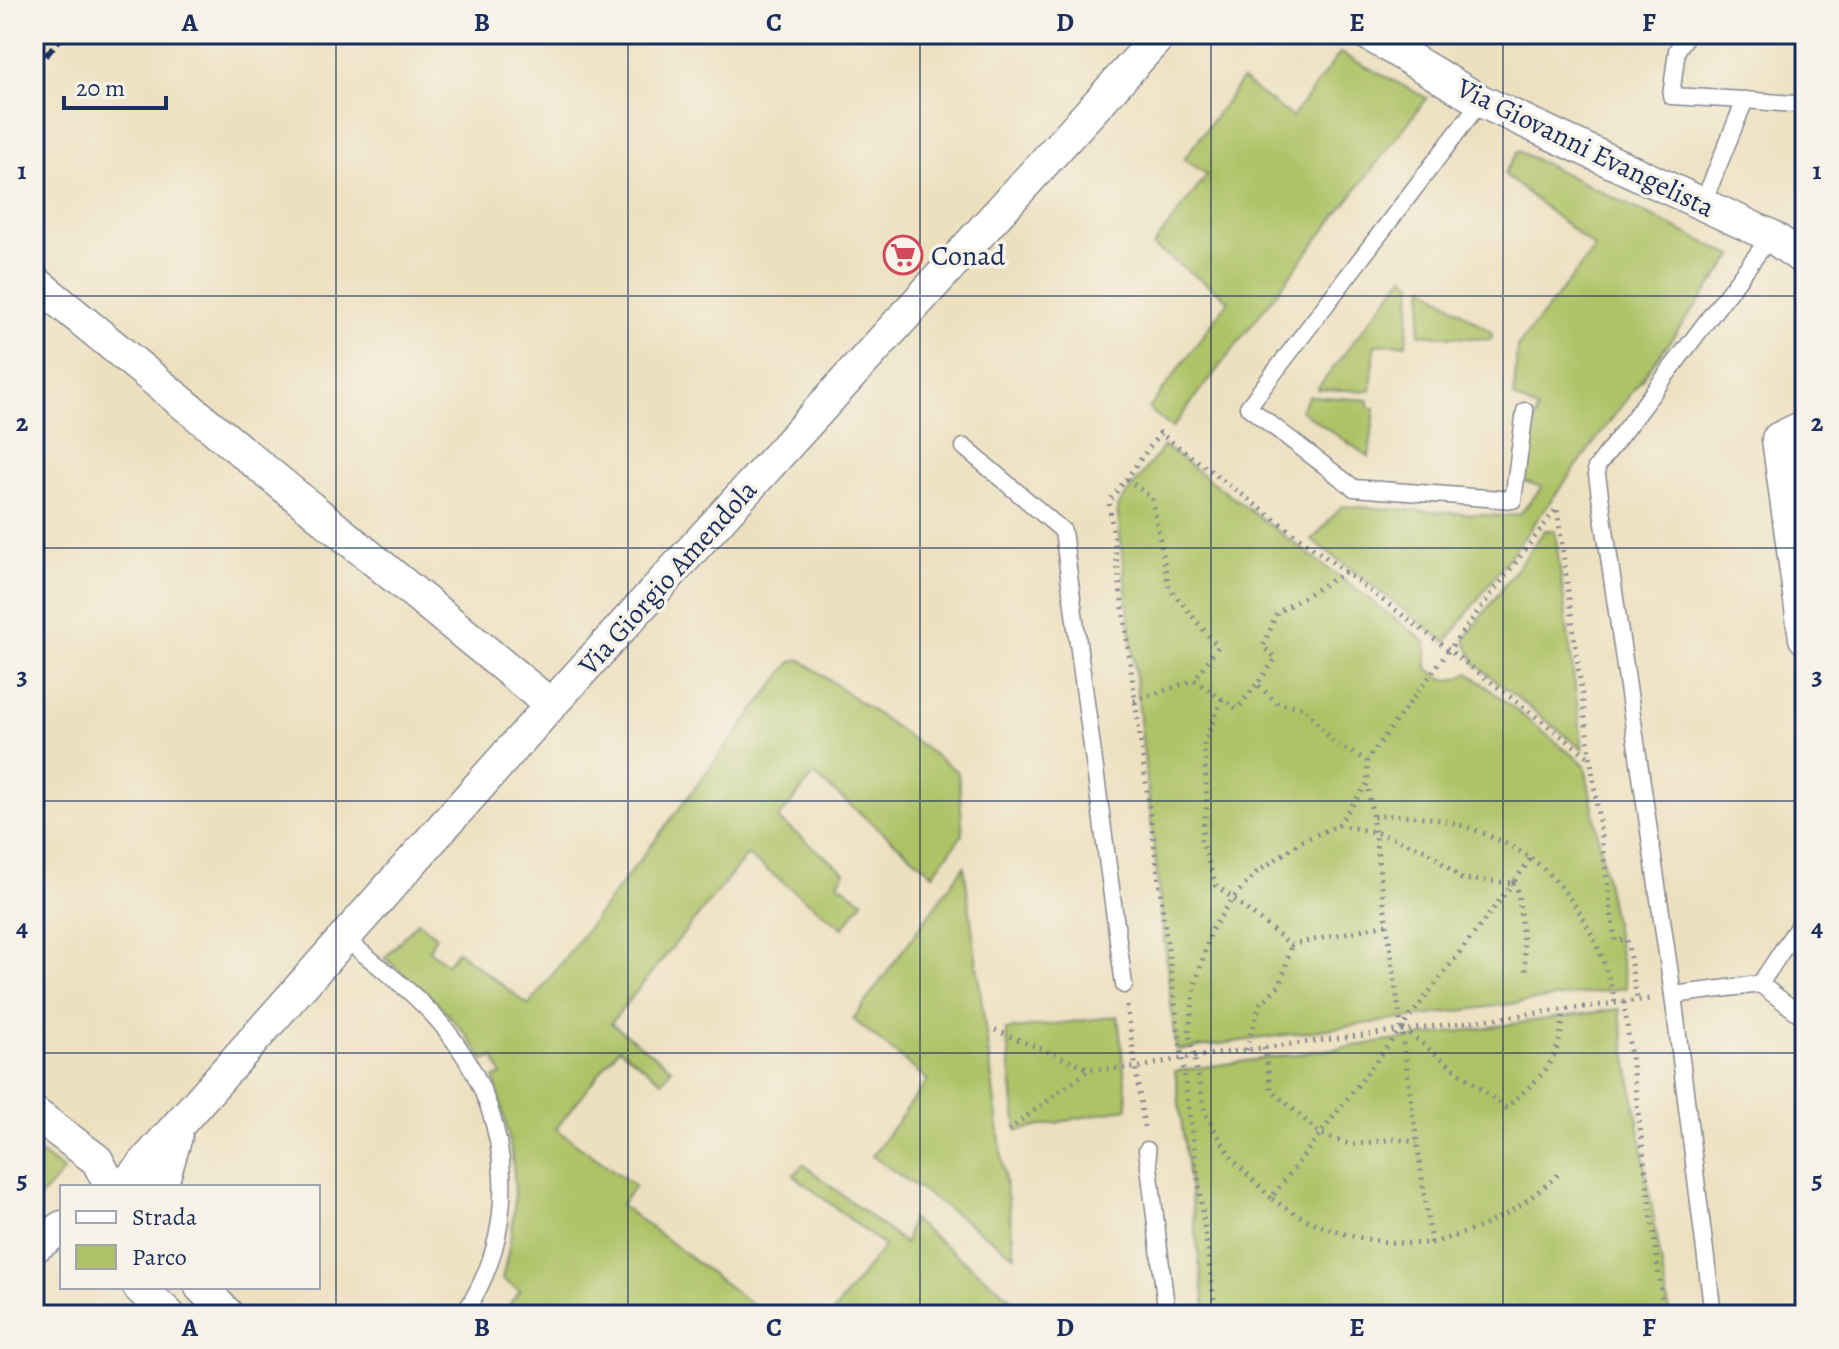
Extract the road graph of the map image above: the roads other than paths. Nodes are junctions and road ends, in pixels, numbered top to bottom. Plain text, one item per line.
1 (1161, 34) edge
2 (1368, 34) edge
3 (1688, 34) edge
4 (1745, 100) junction
5 (1481, 101) junction
6 (1805, 105) edge
7 (1703, 203) junction
8 (1771, 236) junction
9 (1805, 260) edge
10 (34, 281) edge
11 (1525, 411) dead end
12 (1805, 426) edge
13 (964, 447) dead end
14 (1798, 533) edge
15 (1805, 638) edge
16 (551, 705) junction
17 (1805, 916) edge
18 (344, 938) junction
19 (1760, 984) junction
20 (1124, 985) road end
21 (1673, 995) junction
22 (1805, 1018) edge
23 (34, 1113) edge
24 (179, 1125) junction
25 (1147, 1150) road end
26 (110, 1185) edge
27 (125, 1185) edge
28 (162, 1185) edge
29 (60, 1228) edge
30 (34, 1247) edge
31 (141, 1289) edge
32 (203, 1289) edge
33 (169, 1315) edge
34 (228, 1315) edge
35 (463, 1315) edge
36 (1167, 1315) edge
37 (1713, 1315) edge

1 - 16 street, Via Giorgio Amendola
2 - 5 street, Via Giovanni Evangelista
3 - 4 lane
4 - 6 lane
4 - 7 lane
5 - 7 street, Via Giovanni Evangelista
5 - 11 lane
7 - 8 street, Via Giovanni Evangelista
8 - 9 street, Via Giovanni Evangelista
8 - 21 lane
10 - 16 street
12 - 14 street
13 - 20 lane
14 - 15 street
16 - 18 street, Via Giorgio Amendola
17 - 19 lane
18 - 24 street, Via Giorgio Amendola
18 - 35 lane
19 - 21 lane
19 - 22 lane
21 - 37 lane
23 - 26 street
24 - 27 street, Via Giorgio Amendola
24 - 28 street, Via Giorgio Amendola
25 - 36 lane
29 - 30 street
31 - 33 street
32 - 34 street

